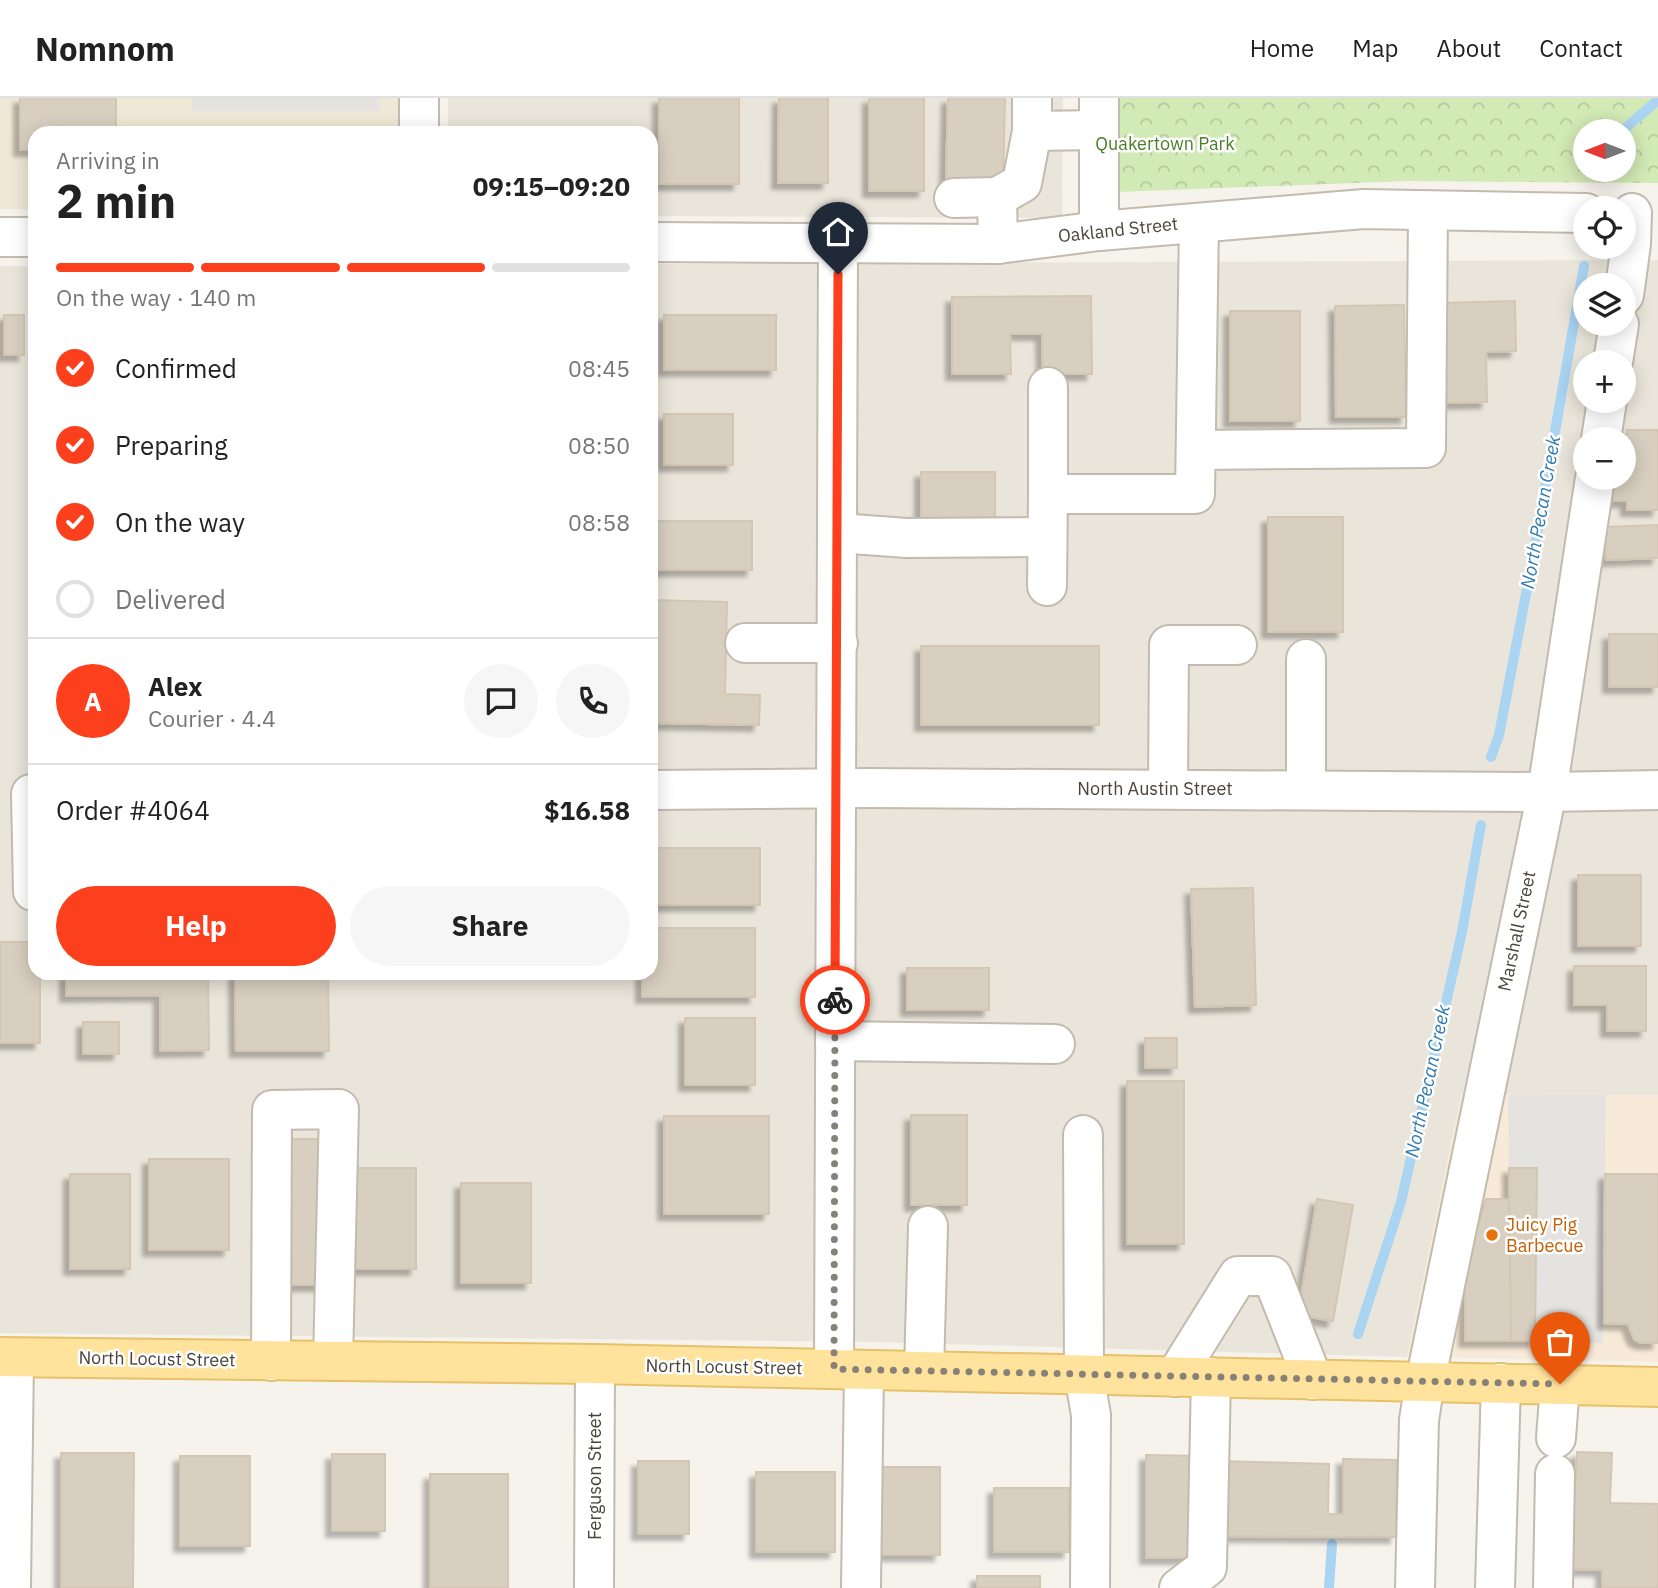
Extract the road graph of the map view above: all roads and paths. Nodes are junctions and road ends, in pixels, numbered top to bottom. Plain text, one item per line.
1 (419, 98) edge
2 (1099, 114) edge
3 (1032, 115) edge
4 (419, 126) edge
5 (997, 197) junction
6 (954, 198) dead end
7 (1427, 211) junction
8 (1573, 213) edge
9 (1638, 213) edge
10 (1199, 223) junction
11 (1099, 230) junction
12 (0, 237) edge
13 (28, 237) edge
14 (658, 242) edge
15 (838, 244) junction
16 (998, 244) junction
17 (1627, 273) edge
18 (1048, 387) dead end
19 (1196, 450) junction
20 (1593, 490) edge
21 (1048, 494) junction
22 (838, 533) junction
23 (1047, 537) junction
24 (1046, 586) dead end
25 (745, 643) dead end
26 (838, 643) junction
27 (1237, 645) dead end
28 (1306, 659) dead end
29 (837, 788) junction
30 (1168, 789) junction
31 (658, 790) edge
32 (1306, 790) junction
33 (1658, 790) edge
34 (1547, 792) junction
35 (22, 794) edge
36 (23, 891) edge
37 (835, 1041) junction
38 (1055, 1044) dead end
39 (1083, 1135) dead end
40 (928, 1226) dead end
41 (7, 1358) edge
42 (271, 1360) junction
43 (333, 1361) junction
44 (595, 1364) junction
45 (849, 1369) junction
46 (924, 1371) junction
47 (1084, 1375) junction
48 (1193, 1377) junction
49 (1313, 1380) junction
50 (1425, 1381) junction
51 (1501, 1383) junction
52 (1560, 1384) junction
53 (1658, 1387) edge
54 (11, 1588) edge
55 (594, 1588) edge
56 (861, 1588) edge
57 (1090, 1588) edge
58 (1179, 1588) edge
59 (1415, 1588) edge
60 (1495, 1588) edge
61 (1553, 1588) edge

1 - 4 street
2 - 3 street
2 - 11 street
3 - 5 street
5 - 6 street
5 - 16 street
7 - 8 street, Oakland Street
7 - 10 street, Oakland Street
7 - 19 street
9 - 17 street
10 - 11 street, Oakland Street
10 - 19 street
11 - 16 street, Oakland Street
12 - 13 street
14 - 15 street, Oakland Street
15 - 16 street, Oakland Street
15 - 22 street
18 - 21 street
19 - 21 street
20 - 34 street, Marshall Street
21 - 23 street
22 - 23 street
22 - 26 street
23 - 24 street
25 - 26 street
26 - 29 street
27 - 30 street
28 - 32 street
29 - 30 street, North Austin Street
29 - 31 street, North Austin Street
29 - 37 street
30 - 32 street, North Austin Street
32 - 34 street, North Austin Street
33 - 34 street, North Austin Street
34 - 50 street, Marshall Street
35 - 36 street
37 - 38 street
37 - 45 street
39 - 47 street
40 - 46 street
41 - 42 main road, North Locust Street
41 - 54 street
42 - 43 main road, North Locust Street
42 - 43 street
43 - 44 main road, North Locust Street
44 - 45 main road, North Locust Street
44 - 55 street, Ferguson Street
45 - 46 main road, North Locust Street
45 - 56 street
46 - 47 main road, North Locust Street
47 - 48 main road, North Locust Street
47 - 57 street
48 - 49 main road, North Locust Street
48 - 49 street
48 - 58 street
49 - 50 main road, North Locust Street
50 - 51 main road, North Locust Street
50 - 59 street, Marshall Street
51 - 52 main road, North Locust Street
51 - 60 street
52 - 53 main road, North Locust Street
52 - 61 street

